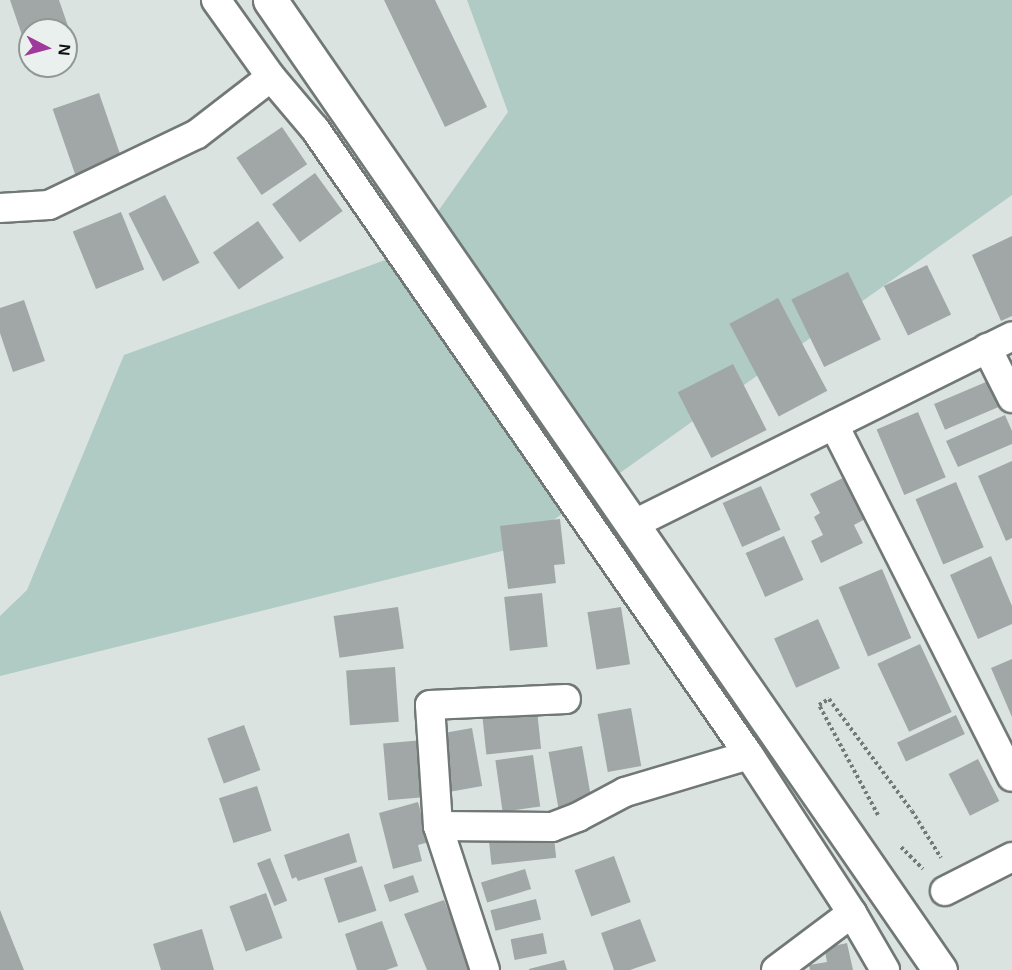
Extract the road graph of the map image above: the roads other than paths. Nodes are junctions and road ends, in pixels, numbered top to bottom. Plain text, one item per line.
1 (216, 0) edge
2 (270, 0) edge
3 (271, 77) junction
4 (0, 208) edge
5 (1000, 342) edge
6 (1012, 398) edge
7 (834, 425) junction
8 (632, 525) junction
9 (566, 699) dead end
10 (749, 756) junction
11 (1012, 777) edge
12 (438, 826) junction
13 (1012, 857) edge
14 (951, 888) road end
15 (852, 913) junction
16 (485, 970) edge
17 (776, 970) edge
18 (885, 970) edge
19 (940, 970) edge

1 - 3 street
2 - 8 street
3 - 4 street
3 - 10 street
5 - 6 street
5 - 7 street
7 - 8 street
7 - 11 street
8 - 19 street
9 - 12 street
10 - 12 street
10 - 15 street
12 - 16 street
13 - 14 street
15 - 17 street
15 - 18 street

